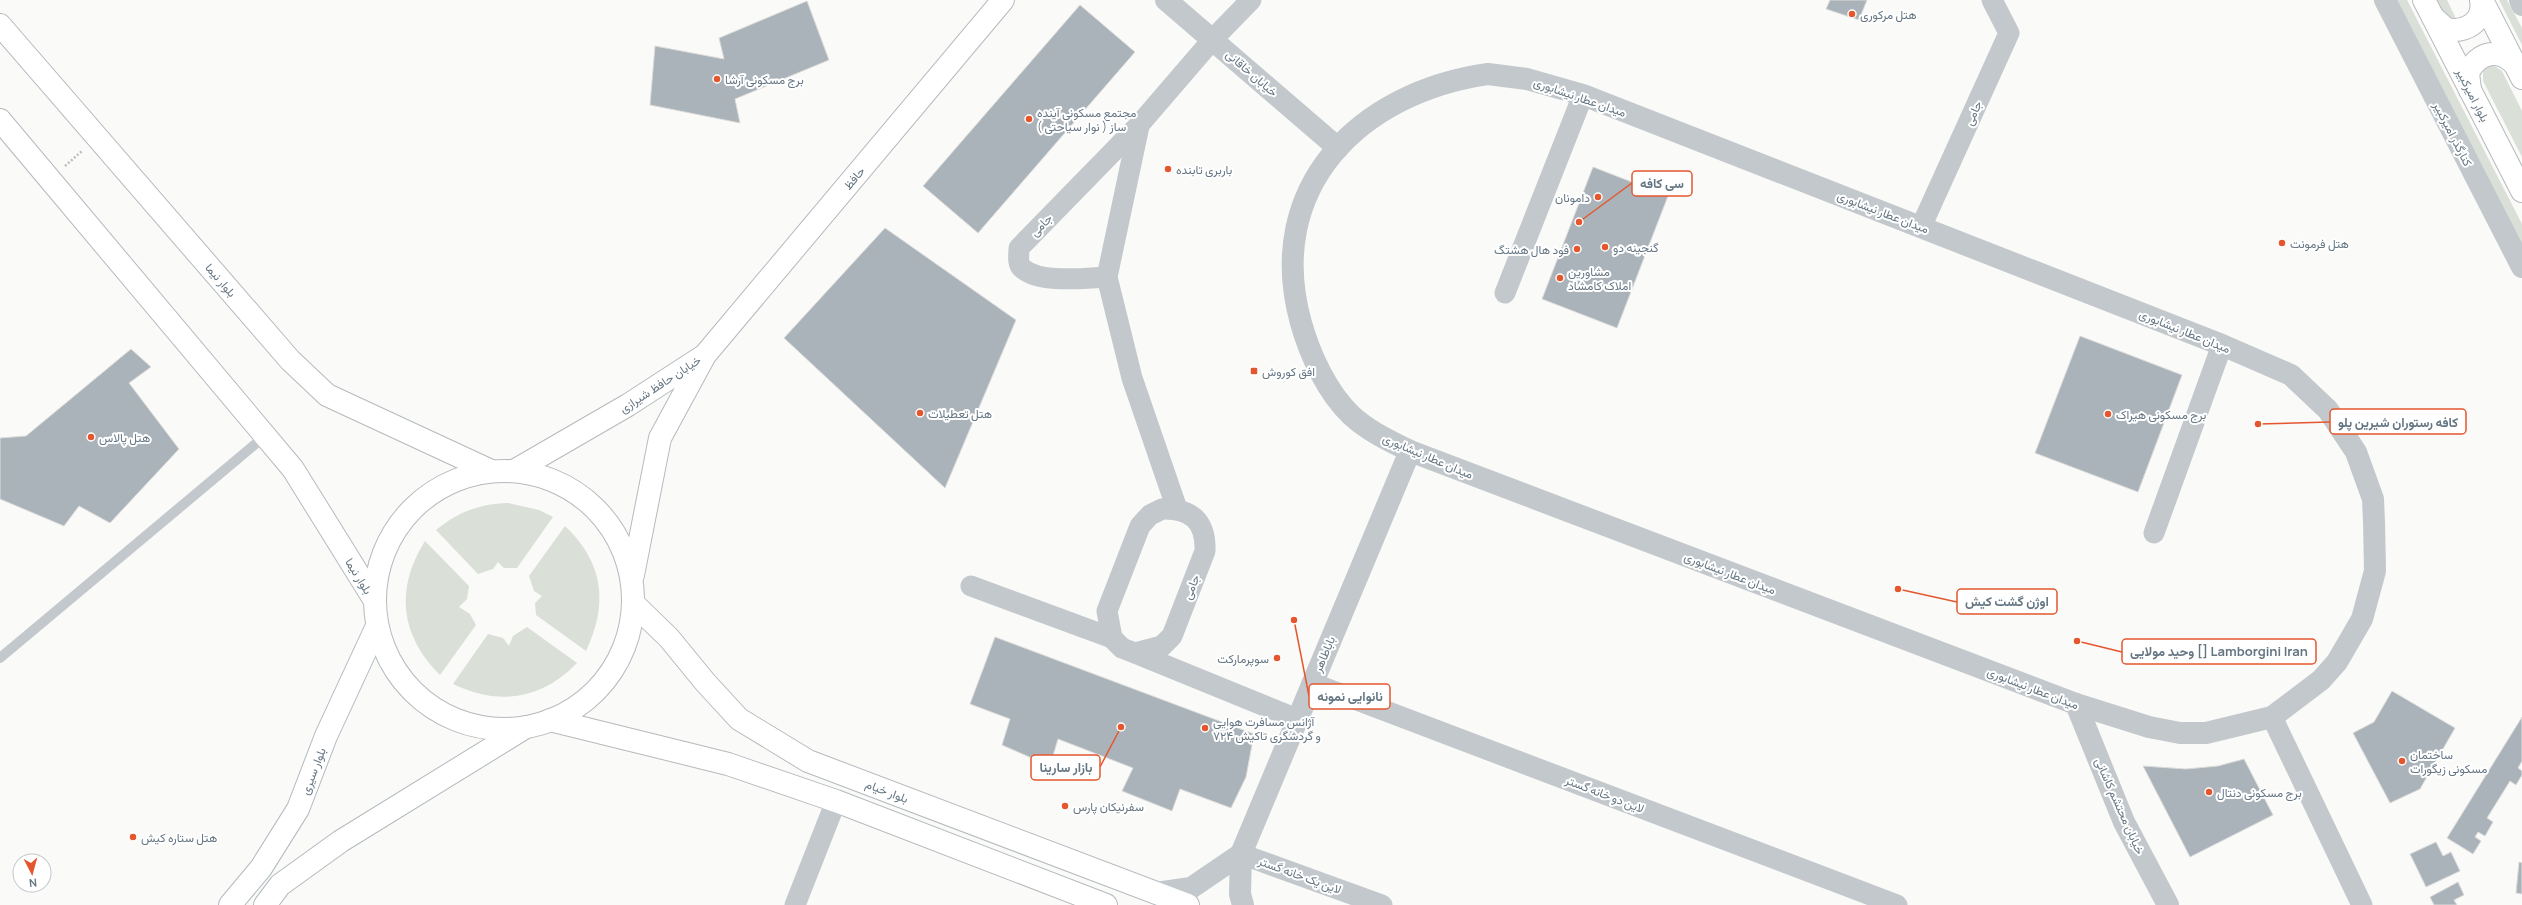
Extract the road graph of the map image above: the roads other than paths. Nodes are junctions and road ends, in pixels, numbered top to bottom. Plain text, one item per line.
1 (1003, 0) edge
2 (1166, 0) edge
3 (1251, 0) edge
4 (1992, 0) edge
5 (2384, 0) edge
6 (2481, 0) edge
7 (2520, 0) edge
8 (2522, 5) edge
9 (2428, 8) edge
10 (0, 26) edge
11 (1213, 39) junction
12 (2519, 72) edge
13 (2470, 90) junction
14 (1584, 95) junction
15 (0, 120) edge
16 (1139, 125) junction
17 (1338, 148) junction
18 (2522, 191) edge
19 (1922, 227) junction
20 (2522, 267) edge
21 (1107, 277) junction
22 (1505, 293) dead end
23 (2222, 345) junction
24 (705, 355) junction
25 (265, 436) junction
26 (1410, 451) junction
27 (490, 471) junction
28 (514, 471) junction
29 (1177, 509) junction
30 (2154, 533) dead end
31 (632, 578) junction
32 (972, 586) dead end
33 (375, 601) junction
34 (634, 604) junction
35 (377, 626) junction
36 (1112, 638) junction
37 (1135, 653) junction
38 (0, 658) edge
39 (1312, 683) junction
40 (2076, 704) junction
41 (2272, 717) junction
42 (1297, 718) junction
43 (550, 720) junction
44 (526, 727) junction
45 (836, 801) junction
46 (1241, 854) junction
47 (1156, 893) junction
48 (230, 905) edge
49 (265, 905) edge
50 (795, 905) edge
51 (1106, 905) edge
52 (1188, 905) edge
53 (1243, 905) edge
54 (1382, 905) edge
55 (1897, 905) edge
56 (2168, 905) edge
57 (2362, 905) edge

1 - 24 main road, حافظ
2 - 11 street, خیابان خاقانی
3 - 11 street, جامی
4 - 19 street, جامی
5 - 20 street, کنارگذر امیرکبیر
6 - 9 main road
6 - 12 main road
7 - 8 street
9 - 13 main road, بلوار امیرکبیر
10 - 27 main road, بلوار نیما
11 - 16 street, جامی
11 - 17 street, خیابان خاقانی
12 - 13 main road
13 - 18 main road, بلوار امیرکبیر
14 - 17 street, میدان عطار نیشابوری
14 - 19 street, میدان عطار نیشابوری
14 - 22 street
15 - 25 main road, بلوار نیما
16 - 21 street, جامی
16 - 21 street, جامی
17 - 26 street, میدان عطار نیشابوری
19 - 23 street, میدان عطار نیشابوری
21 - 29 street, جامی
23 - 30 street
23 - 41 street, میدان عطار نیشابوری
24 - 28 main road, خیابان حافظ شیرازی
24 - 31 main road, خیابان حافظ شیرازی
25 - 33 main road, بلوار نیما
25 - 38 lane
26 - 39 street, باباطاهر
26 - 40 street, میدان عطار نیشابوری
27 - 28 main road
27 - 33 main road
28 - 31 main road
29 - 36 street
29 - 37 street, جامی
31 - 34 main road
32 - 36 street
33 - 35 main road
34 - 43 main road
34 - 47 main road, بلوار خیام
35 - 44 main road
35 - 48 main road, بلوار سیری
36 - 37 street
37 - 42 street
39 - 42 street, باباطاهر
39 - 55 street, لاین دو خانه گستر
40 - 41 street, میدان عطار نیشابوری
40 - 56 street, خیابان محتشم کاشانی
41 - 57 street
42 - 46 street, باباطاهر
43 - 44 main road
43 - 45 main road
44 - 49 main road
45 - 50 street
45 - 51 main road
46 - 47 street
46 - 53 street, باباطاهر
46 - 54 street, لاین یک خانه گستر
47 - 52 main road, بلوار خیام

